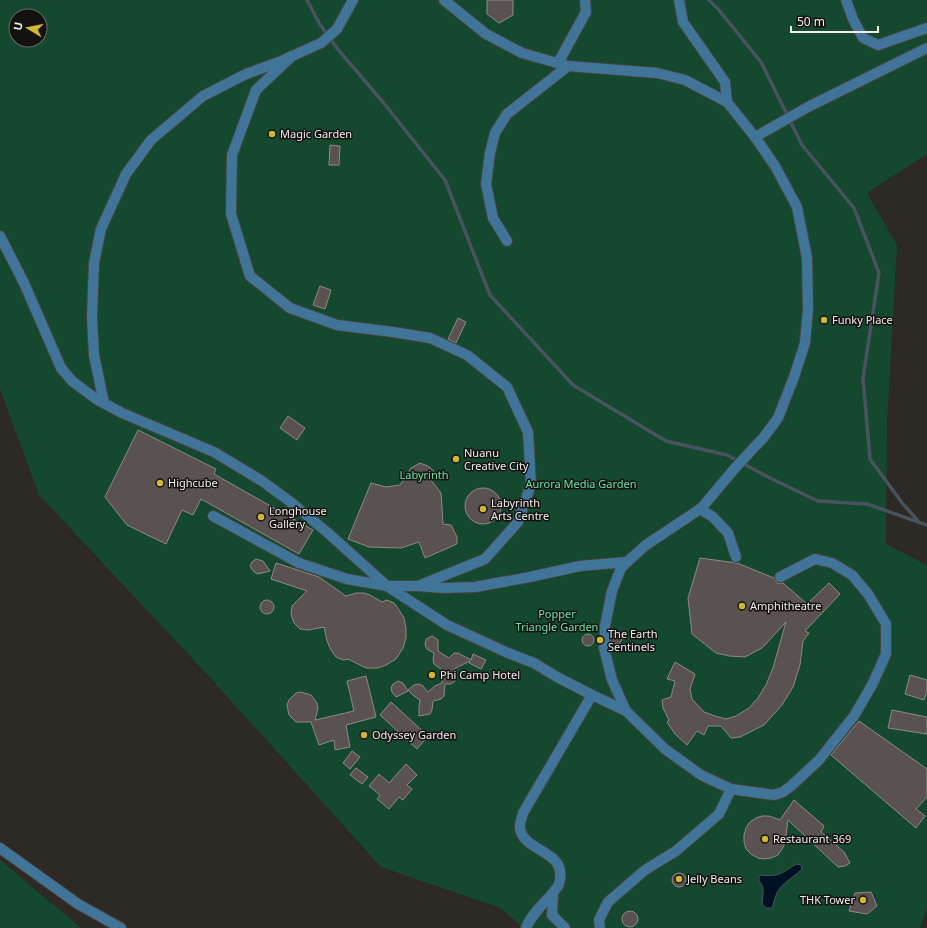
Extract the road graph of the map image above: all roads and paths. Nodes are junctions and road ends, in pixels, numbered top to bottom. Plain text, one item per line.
1 (353, 0) edge
2 (444, 0) edge
3 (585, 0) edge
4 (679, 0) edge
5 (846, 0) edge
6 (927, 28) edge
7 (927, 48) edge
8 (292, 56) junction
9 (563, 65) junction
10 (727, 102) junction
11 (755, 137) junction
12 (0, 236) edge
13 (507, 241) dead end
14 (104, 403) junction
15 (700, 509) junction
16 (213, 516) dead end
17 (736, 557) dead end
18 (627, 562) junction
19 (780, 577) dead end
20 (387, 586) junction
21 (418, 586) junction
22 (592, 696) junction
23 (626, 711) junction
24 (731, 789) junction
25 (0, 848) edge
26 (553, 892) junction
27 (120, 928) edge
28 (526, 928) edge
29 (565, 928) edge
30 (600, 928) edge

1 - 8 street
2 - 9 street
3 - 9 street
4 - 10 street
5 - 6 street
7 - 11 street
8 - 14 street
8 - 21 street
9 - 10 street
9 - 13 street
10 - 11 street
11 - 15 street
12 - 14 street
14 - 20 street
15 - 17 street
15 - 18 street
16 - 20 street
18 - 21 street
18 - 23 street
19 - 24 street
20 - 21 street
20 - 22 street
22 - 23 street
22 - 26 street
23 - 24 street
24 - 30 street
25 - 27 street
26 - 28 street
26 - 29 street

